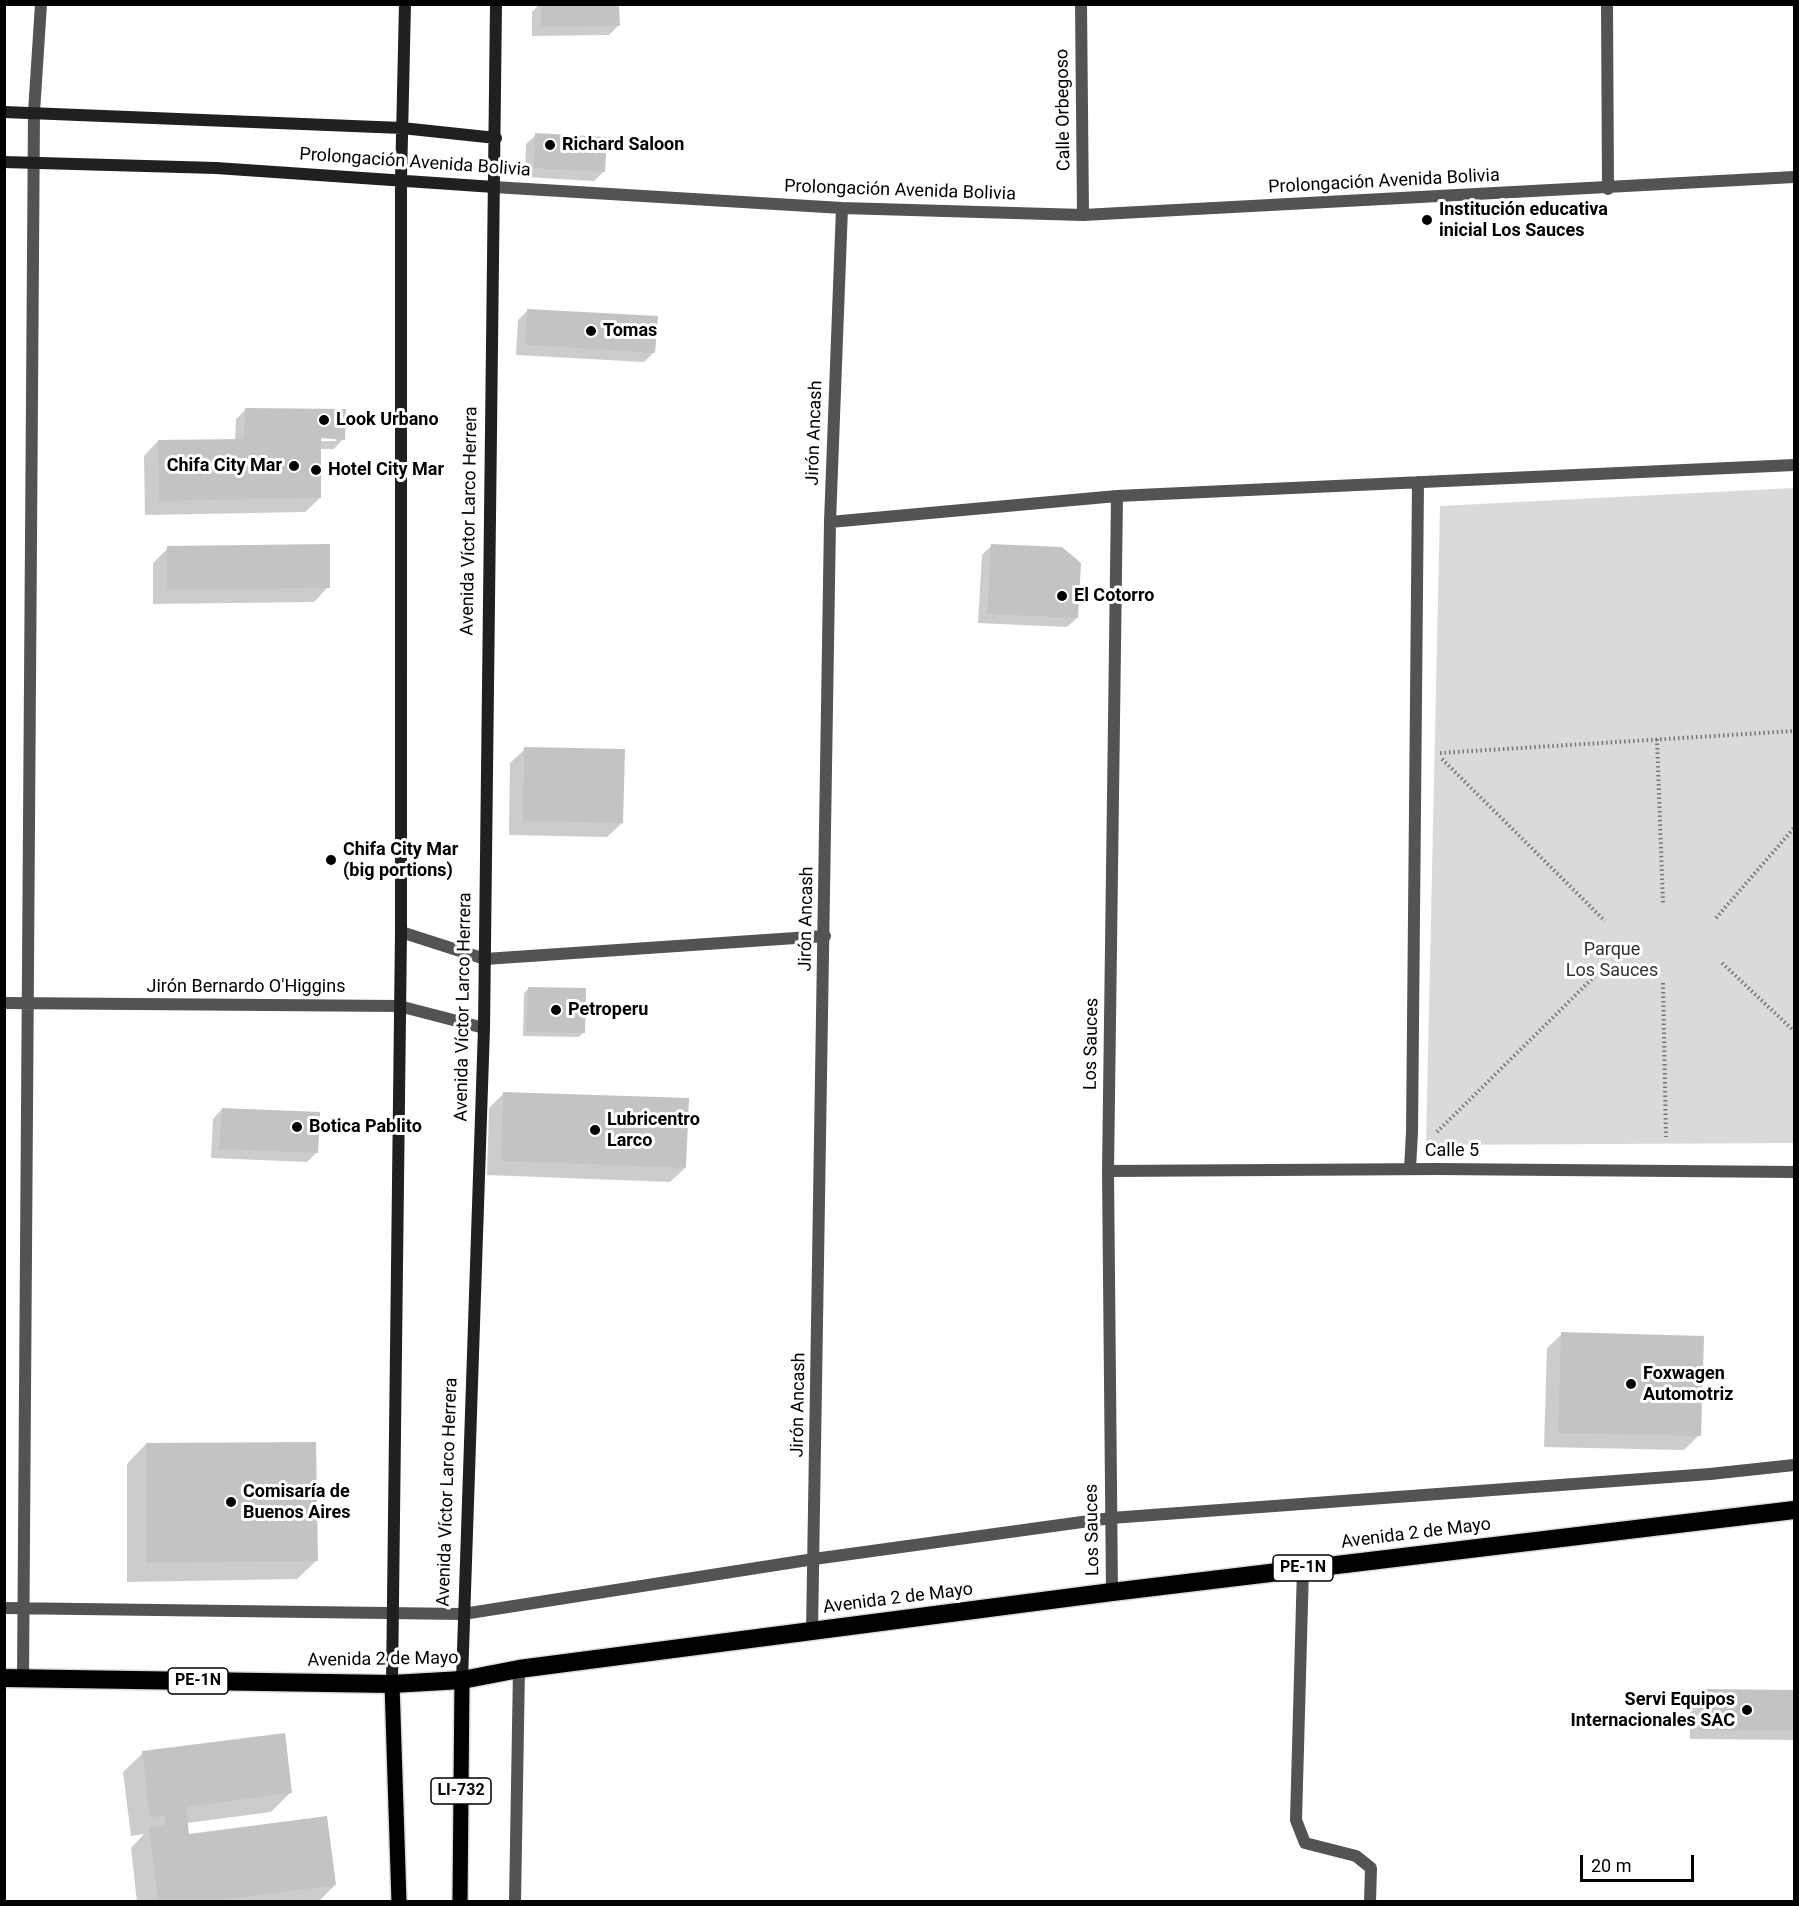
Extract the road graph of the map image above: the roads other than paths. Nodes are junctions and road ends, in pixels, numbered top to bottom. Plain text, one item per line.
1 (41, 4) edge
2 (405, 4) edge
3 (496, 4) edge
4 (1081, 4) edge
5 (1607, 4) edge
6 (4, 112) edge
7 (34, 112) junction
8 (402, 128) junction
9 (496, 138) junction
10 (4, 162) edge
11 (35, 162) junction
12 (1794, 177) edge
13 (401, 180) junction
14 (494, 187) junction
15 (1608, 189) junction
16 (842, 208) junction
17 (1083, 215) junction
18 (1794, 465) edge
19 (1418, 482) junction
20 (1117, 496) junction
21 (830, 522) junction
22 (401, 932) junction
23 (825, 936) junction
24 (485, 959) junction
25 (4, 1003) edge
26 (26, 1003) junction
27 (399, 1006) junction
28 (484, 1028) junction
29 (1410, 1169) junction
30 (1108, 1171) junction
31 (1794, 1172) edge
32 (1794, 1464) edge
33 (1794, 1510) edge
34 (1111, 1518) junction
35 (814, 1559) junction
36 (1303, 1568) junction
37 (1112, 1592) junction
38 (4, 1608) edge
39 (23, 1608) junction
40 (393, 1614) junction
41 (463, 1614) junction
42 (812, 1631) junction
43 (519, 1669) junction
44 (14, 1678) edge
45 (462, 1680) junction
46 (392, 1684) junction
47 (399, 1902) edge
48 (460, 1902) edge
49 (515, 1902) edge
50 (1370, 1902) edge

1 - 7 street
2 - 8 main road
3 - 9 main road, Avenida Víctor Larco Herrera
4 - 17 street, Calle Orbegoso
5 - 15 street
6 - 7 main road, Prolongación Avenida Bolivia
7 - 8 main road, Prolongación Avenida Bolivia
7 - 11 street
8 - 9 main road, Prolongación Avenida Bolivia
8 - 13 main road
9 - 14 main road, Avenida Víctor Larco Herrera
10 - 11 main road, Prolongación Avenida Bolivia
11 - 13 main road, Prolongación Avenida Bolivia
11 - 26 street
12 - 15 street, Prolongación Avenida Bolivia
13 - 14 main road, Prolongación Avenida Bolivia
13 - 22 main road
14 - 16 street, Prolongación Avenida Bolivia
14 - 24 main road, Avenida Víctor Larco Herrera
15 - 17 street, Prolongación Avenida Bolivia
16 - 17 street, Prolongación Avenida Bolivia
16 - 21 street, Jirón Ancash
18 - 19 street
19 - 20 street
19 - 29 street
20 - 21 street
20 - 30 street, Los Sauces
21 - 23 street, Jirón Ancash
22 - 24 street
22 - 27 main road
23 - 24 street
23 - 35 street, Jirón Ancash
24 - 28 main road, Avenida Víctor Larco Herrera
25 - 26 street, Jirón Bernardo O'Higgins
26 - 27 street, Jirón Bernardo O'Higgins
26 - 39 street
27 - 28 street, Jirón Bernardo O'Higgins
27 - 40 main road
28 - 41 main road, Avenida Víctor Larco Herrera
29 - 30 street, Calle 5
29 - 31 street, Calle 5
30 - 34 street, Los Sauces
32 - 34 street
33 - 36 highway, Avenida 2 de Mayo / PE-1N
34 - 35 street
34 - 37 street, Los Sauces
35 - 41 street
35 - 42 street, Jirón Ancash
36 - 37 highway, Avenida 2 de Mayo / PE-1N
36 - 50 street
37 - 42 highway, Avenida 2 de Mayo / PE-1N
38 - 39 street
39 - 40 street
39 - 44 street
40 - 41 street
40 - 46 main road
41 - 45 main road, Avenida Víctor Larco Herrera
42 - 43 highway, Avenida 2 de Mayo / PE-1N
43 - 45 highway, Avenida 2 de Mayo / PE-1N
43 - 49 street
44 - 46 highway, Avenida 2 de Mayo / PE-1N
45 - 46 highway, Avenida 2 de Mayo / PE-1N
45 - 48 main road, Avenida Víctor Larco Herrera / LI-732
46 - 47 main road

